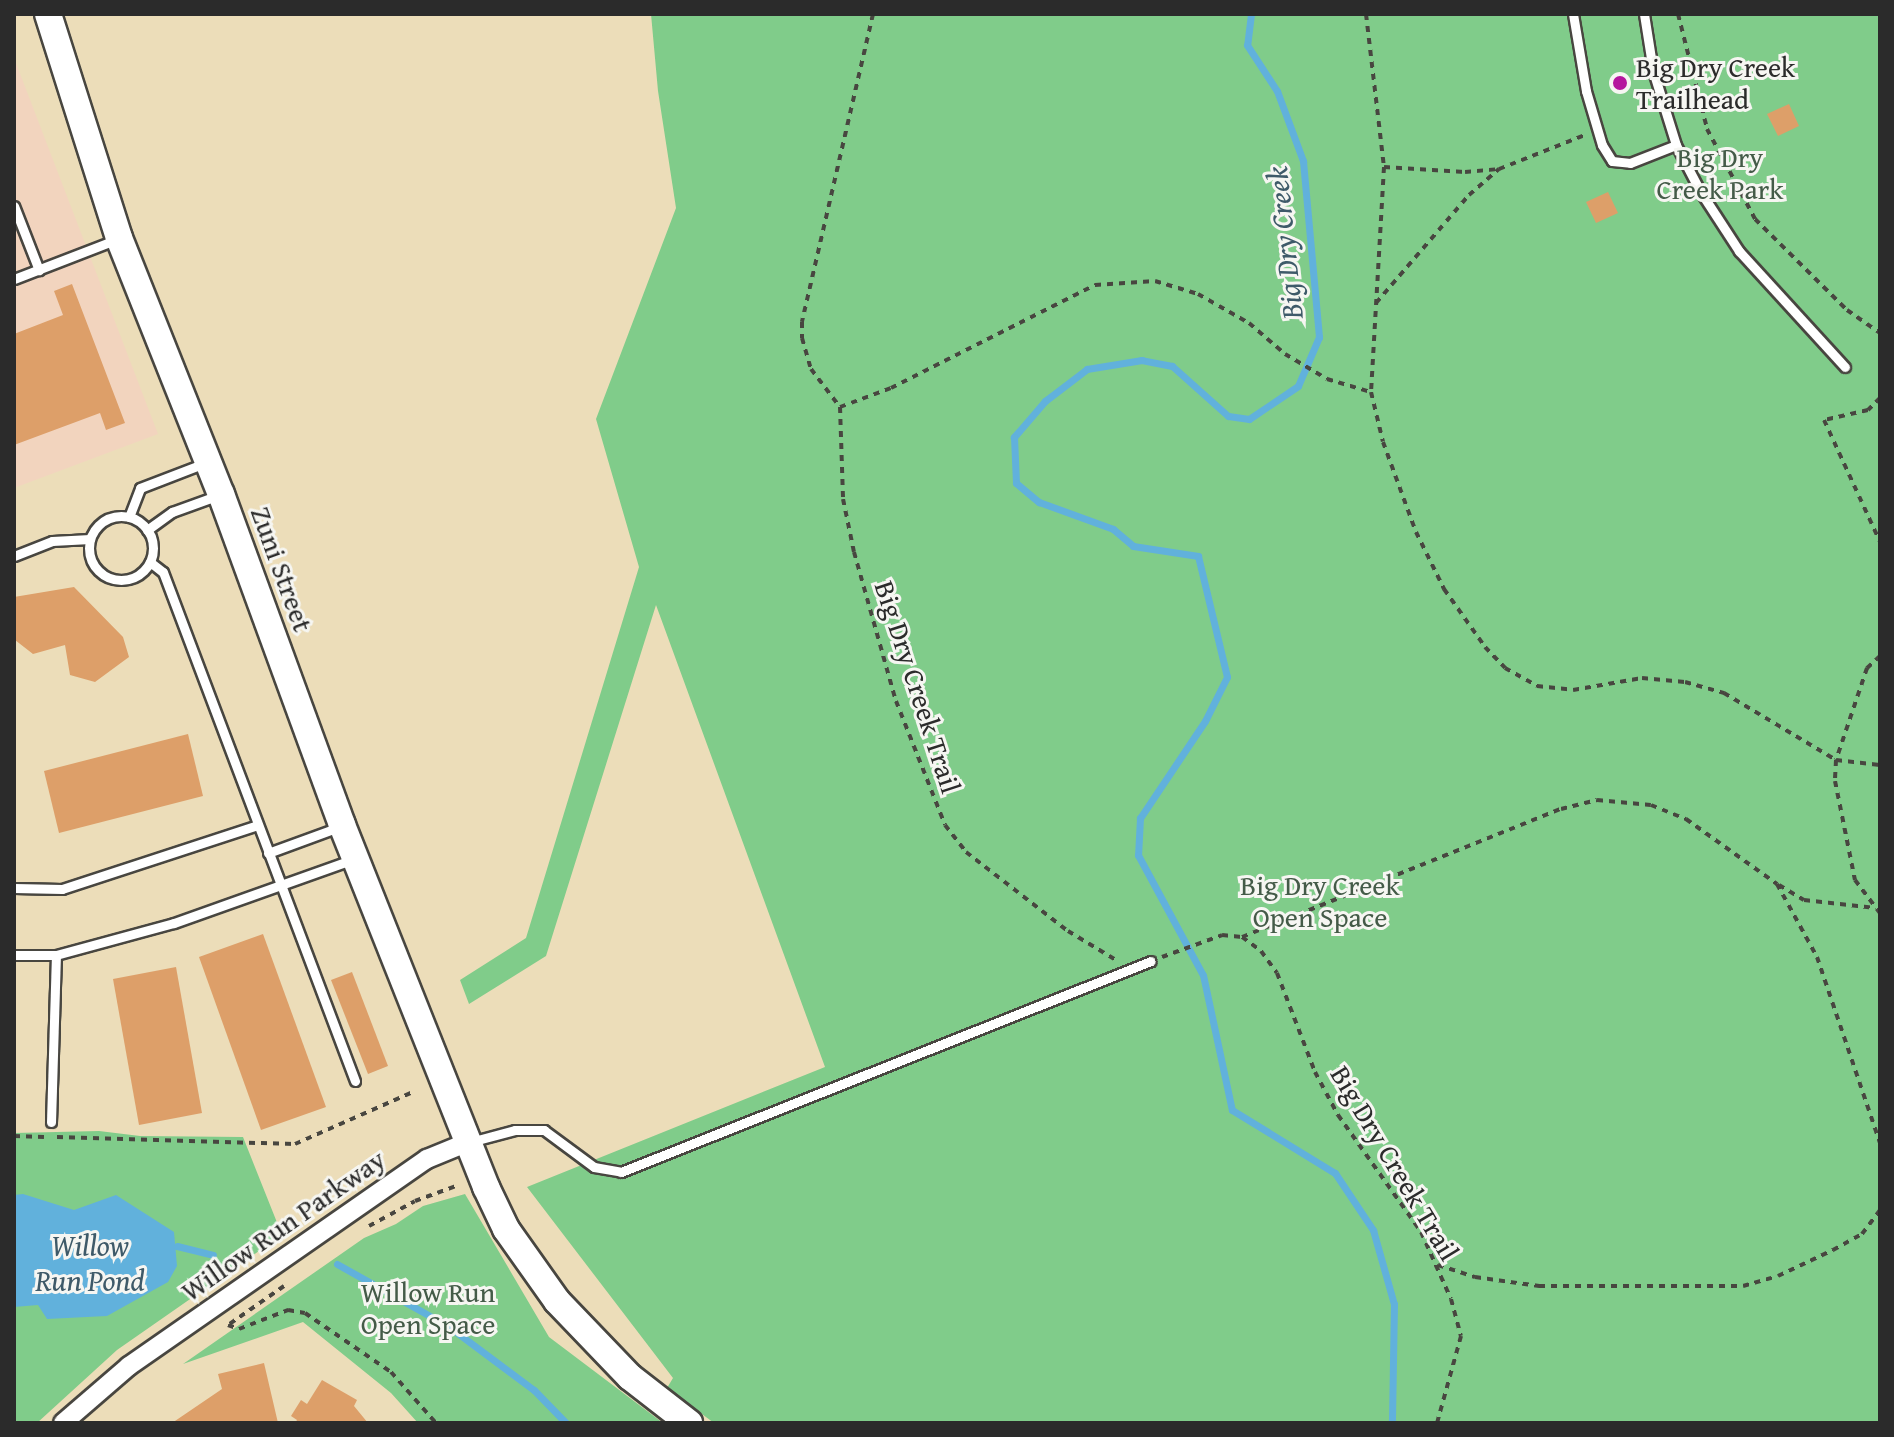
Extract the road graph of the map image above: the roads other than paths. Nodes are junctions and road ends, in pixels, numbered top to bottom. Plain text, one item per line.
1 (48, 14) edge
2 (1573, 14) edge
3 (1644, 14) edge
4 (1676, 145) junction
5 (14, 206) edge
6 (119, 238) junction
7 (39, 270) junction
8 (14, 279) edge
9 (1845, 367) dead end
10 (205, 463) junction
11 (221, 494) junction
12 (129, 517) junction
13 (147, 530) junction
14 (90, 539) junction
15 (14, 556) edge
16 (150, 562) junction
17 (258, 825) junction
18 (342, 825) junction
19 (268, 853) junction
20 (355, 859) junction
21 (280, 886) junction
22 (14, 888) edge
23 (14, 955) edge
24 (56, 955) junction
25 (1151, 961) road end
26 (355, 1081) dead end
27 (51, 1122) dead end
28 (466, 1143) junction
29 (63, 1423) edge
30 (689, 1423) edge

1 - 6 main road, Zuni Street
2 - 4 lane
3 - 4 lane
4 - 9 lane
5 - 7 lane
6 - 7 lane
6 - 10 main road, Zuni Street
7 - 8 lane
10 - 11 main road, Zuni Street
10 - 12 lane
11 - 13 lane
11 - 18 main road, Zuni Street
12 - 13 lane
12 - 14 lane
13 - 16 lane
14 - 15 lane
14 - 16 lane
16 - 17 lane
17 - 19 lane
17 - 22 lane
18 - 19 lane
18 - 20 main road, Zuni Street
19 - 21 lane
20 - 21 lane
20 - 28 main road, Zuni Street
21 - 24 lane
21 - 26 lane
23 - 24 lane
24 - 27 lane
25 - 28 lane
28 - 29 street, Willow Run Parkway
28 - 30 main road, Zuni Street

